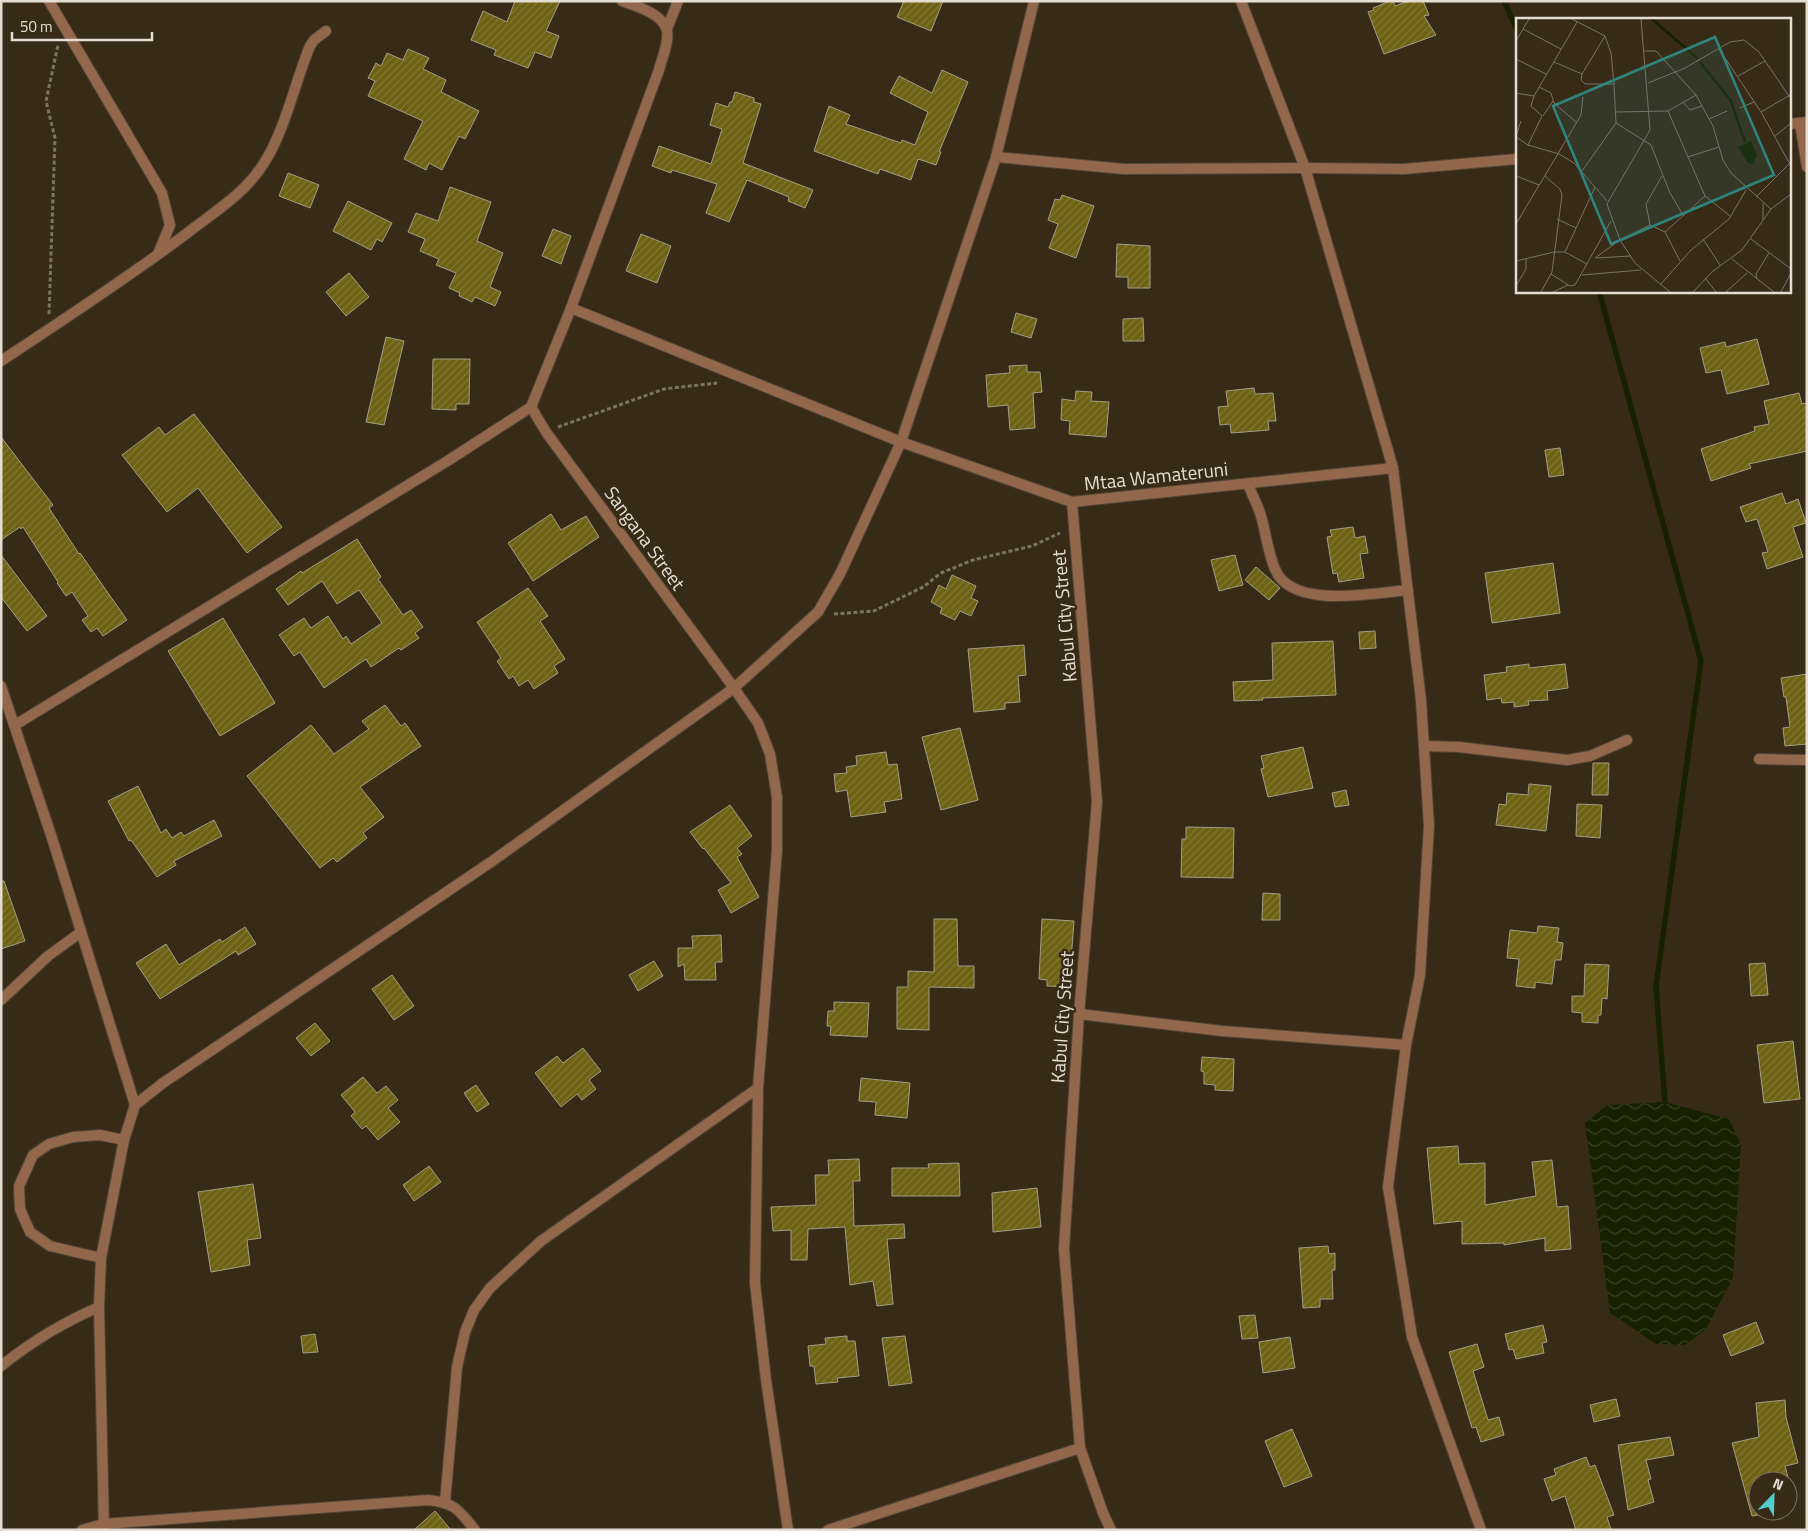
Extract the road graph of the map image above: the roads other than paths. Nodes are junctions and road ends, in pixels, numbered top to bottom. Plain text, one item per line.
1 (49, 1) edge
2 (622, 1) edge
3 (678, 1) edge
4 (1034, 1) edge
5 (1241, 1) edge
6 (667, 29) junction
7 (326, 31) dead end
8 (1799, 123) edge
9 (996, 157) junction
10 (1516, 159) edge
11 (1807, 167) edge
12 (1305, 168) junction
13 (158, 255) junction
14 (570, 308) junction
15 (1, 362) edge
16 (531, 407) junction
17 (900, 442) junction
18 (1393, 468) junction
19 (1248, 484) junction
20 (1072, 502) junction
21 (1408, 590) junction
22 (1, 686) edge
23 (734, 688) junction
24 (15, 725) junction
25 (1627, 740) dead end
26 (1424, 746) junction
27 (1759, 759) dead end
28 (1807, 760) edge
29 (81, 932) junction
30 (1, 1000) edge
31 (1079, 1014) junction
32 (1406, 1045) junction
33 (758, 1088) junction
34 (135, 1105) junction
35 (124, 1140) junction
36 (101, 1258) junction
37 (99, 1306) junction
38 (1, 1366) edge
39 (1080, 1448) junction
40 (445, 1502) junction
41 (104, 1527) edge
42 (82, 1530) edge
43 (475, 1530) edge
44 (788, 1530) edge
45 (828, 1530) edge
46 (1111, 1530) edge
47 (1481, 1530) edge

1 - 13 street
2 - 6 street
3 - 6 street
4 - 9 street
5 - 12 street
6 - 14 street
7 - 13 street
8 - 11 street
9 - 12 street
9 - 17 street
10 - 12 street
12 - 18 street
13 - 15 street
14 - 16 street
14 - 17 street, Mtaa Wamateruni
16 - 23 street, Sangana Street
16 - 24 street
17 - 20 street, Mtaa Wamateruni
17 - 23 street
18 - 19 street, Mtaa Wamateruni
18 - 21 street
19 - 20 street, Mtaa Wamateruni
19 - 21 street
20 - 31 street, Kabul City Street
21 - 26 street
22 - 24 street
23 - 33 street, Sangana Street
23 - 34 street
24 - 29 street
25 - 26 street
26 - 32 street
27 - 28 street
29 - 30 street
29 - 34 street
31 - 32 street
31 - 39 street, Kabul City Street
32 - 47 street
33 - 40 street
33 - 44 street, Sangana Street
34 - 35 street
35 - 36 street
35 - 36 street
36 - 37 street
37 - 38 street
37 - 41 street
39 - 45 street
39 - 46 street, Kabul City Street
40 - 41 street
40 - 43 street
41 - 42 street

